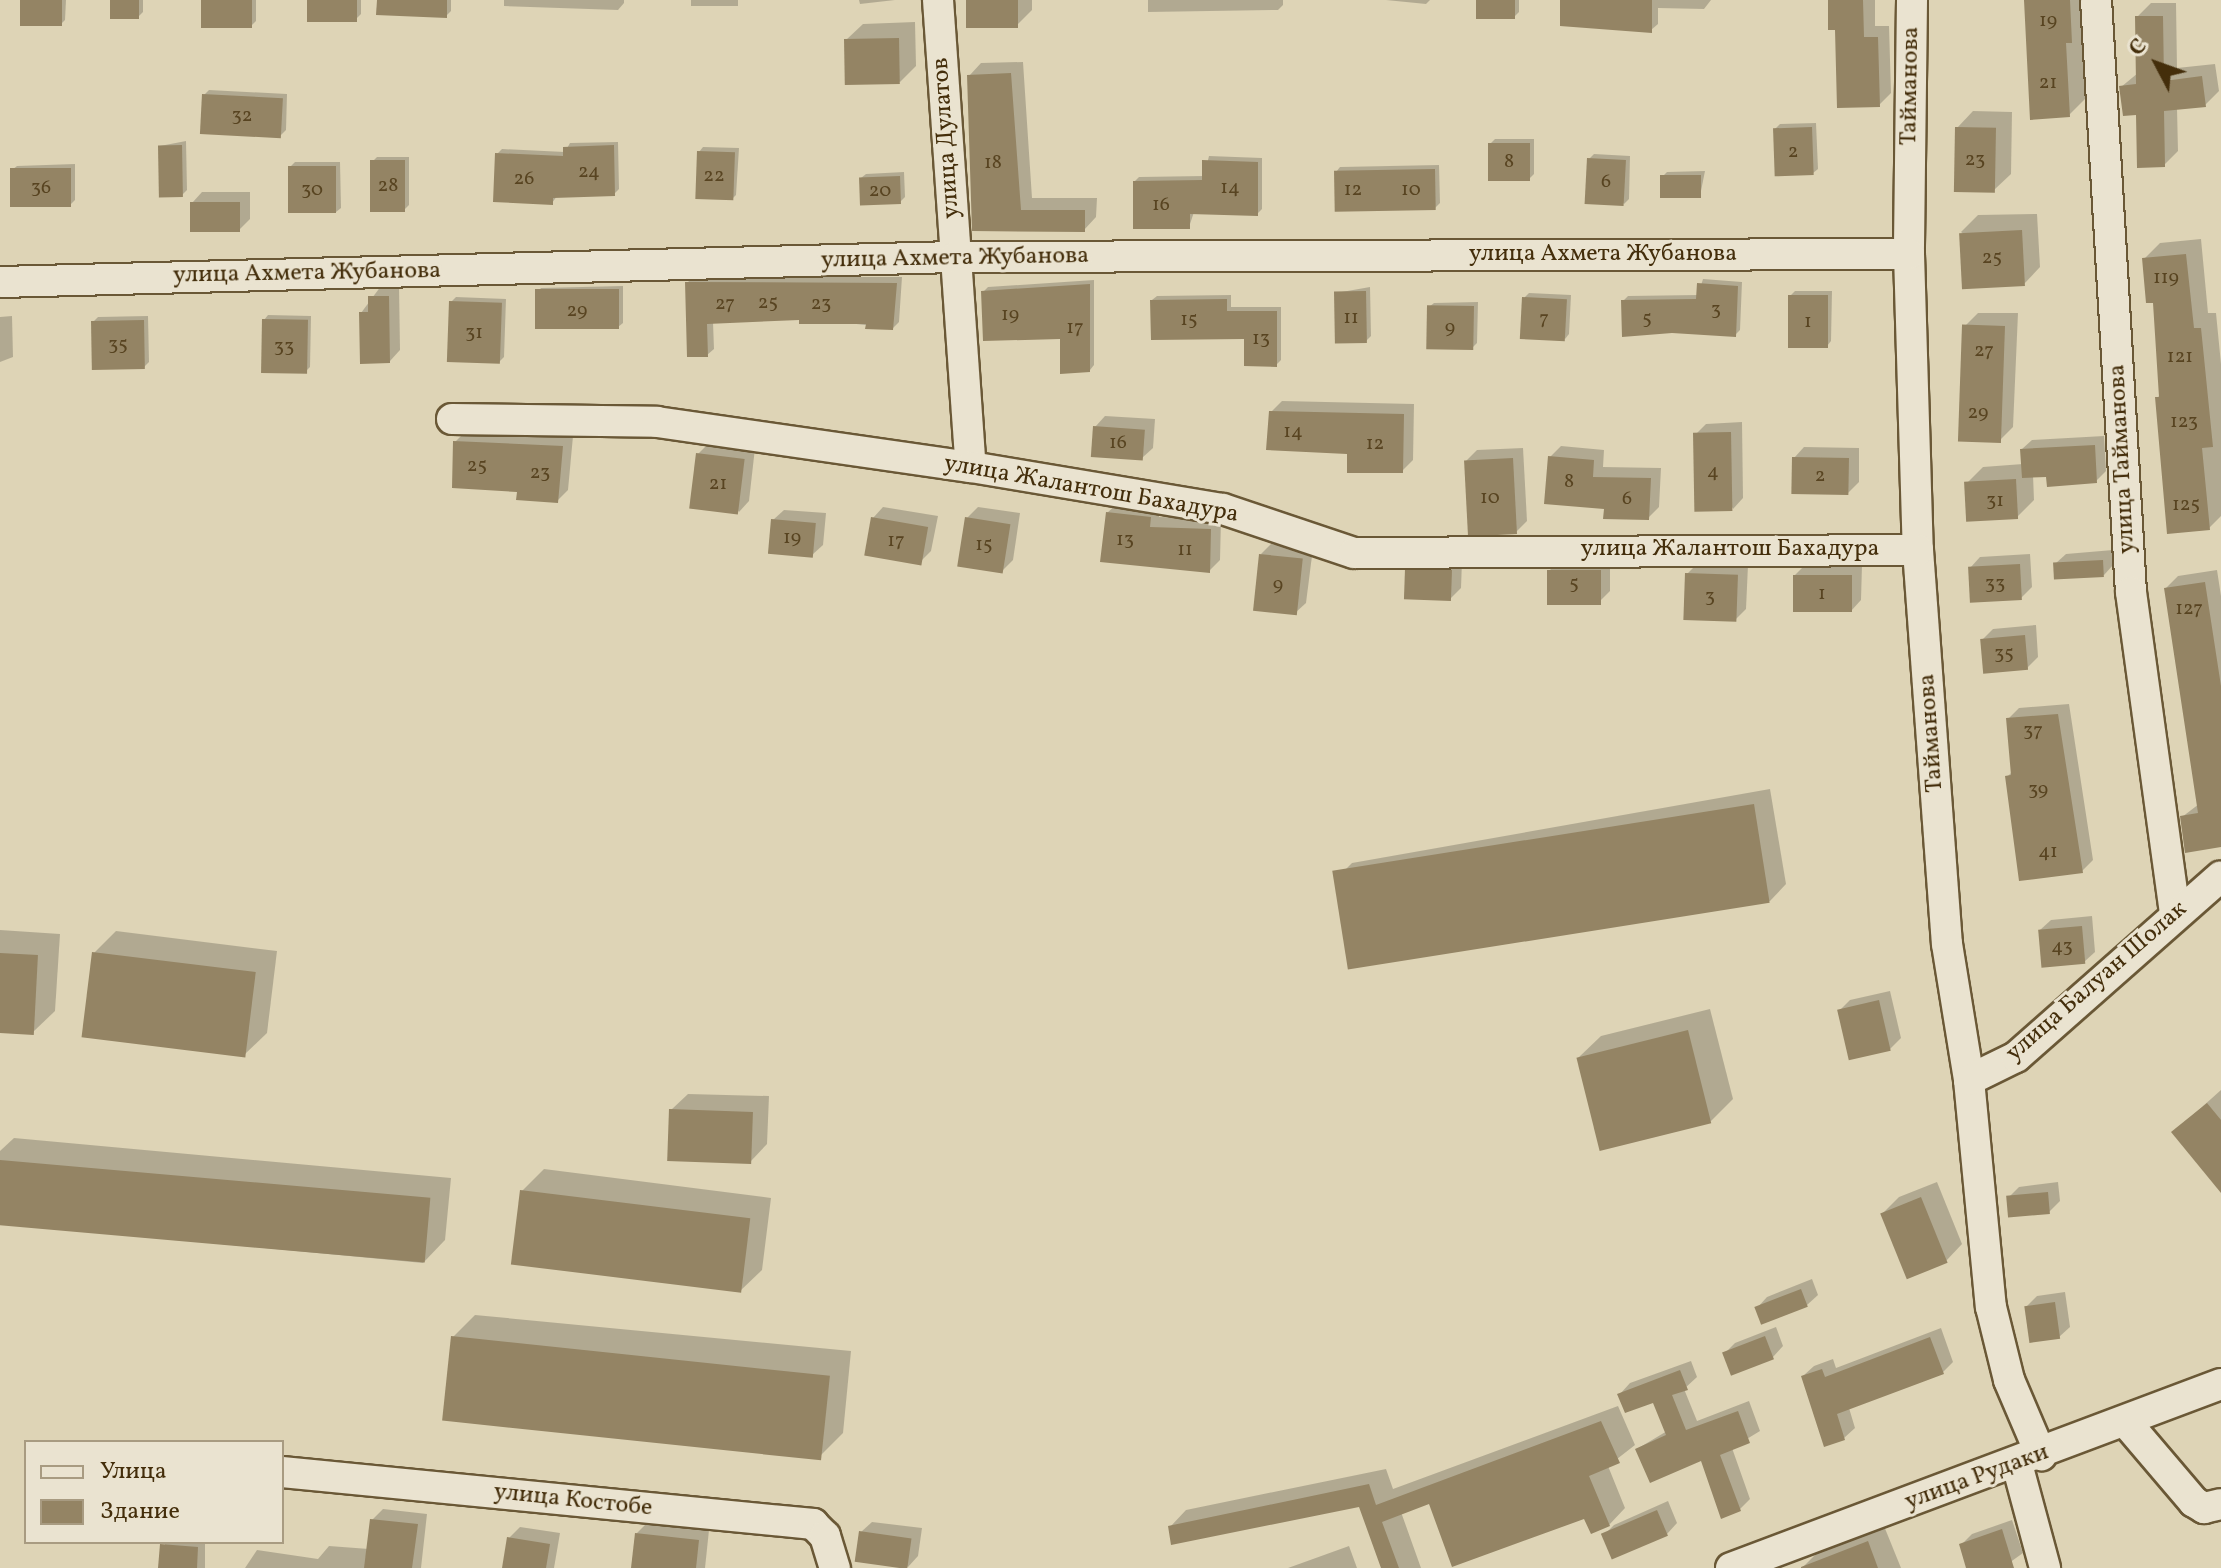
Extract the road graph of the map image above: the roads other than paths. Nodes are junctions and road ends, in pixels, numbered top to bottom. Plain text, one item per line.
1 (938, 0) edge
2 (1912, 0) edge
3 (2096, 0) edge
4 (1909, 254) junction
5 (955, 257) junction
6 (0, 282) edge
7 (452, 419) dead end
8 (971, 467) junction
9 (1918, 550) junction
10 (2221, 876) edge
11 (2175, 915) junction
12 (1969, 1080) junction
13 (2221, 1384) edge
14 (2125, 1421) junction
15 (2029, 1460) junction
16 (284, 1472) edge
17 (2221, 1504) edge
18 (835, 1568) edge
19 (1731, 1568) edge
20 (2045, 1568) edge

1 - 5 street, улица Дулатов
2 - 4 street, Тайманова
3 - 11 street, улица Тайманова
4 - 5 street, улица Ахмета Жубанова
4 - 9 street, Тайманова
5 - 6 street, улица Ахмета Жубанова
5 - 8 street, улица Дулатов
7 - 8 street, улица Жалантош Бахадура
8 - 9 street, улица Жалантош Бахадура
9 - 12 street, Тайманова
10 - 11 street, улица Балуан Шолак
11 - 12 street, улица Балуан Шолак
12 - 15 street, Тайманова
13 - 14 street, улица Рудаки
14 - 15 street, улица Рудаки
14 - 17 street
15 - 19 street, улица Рудаки
15 - 20 street, Тайманова
16 - 18 street, улица Костобе

